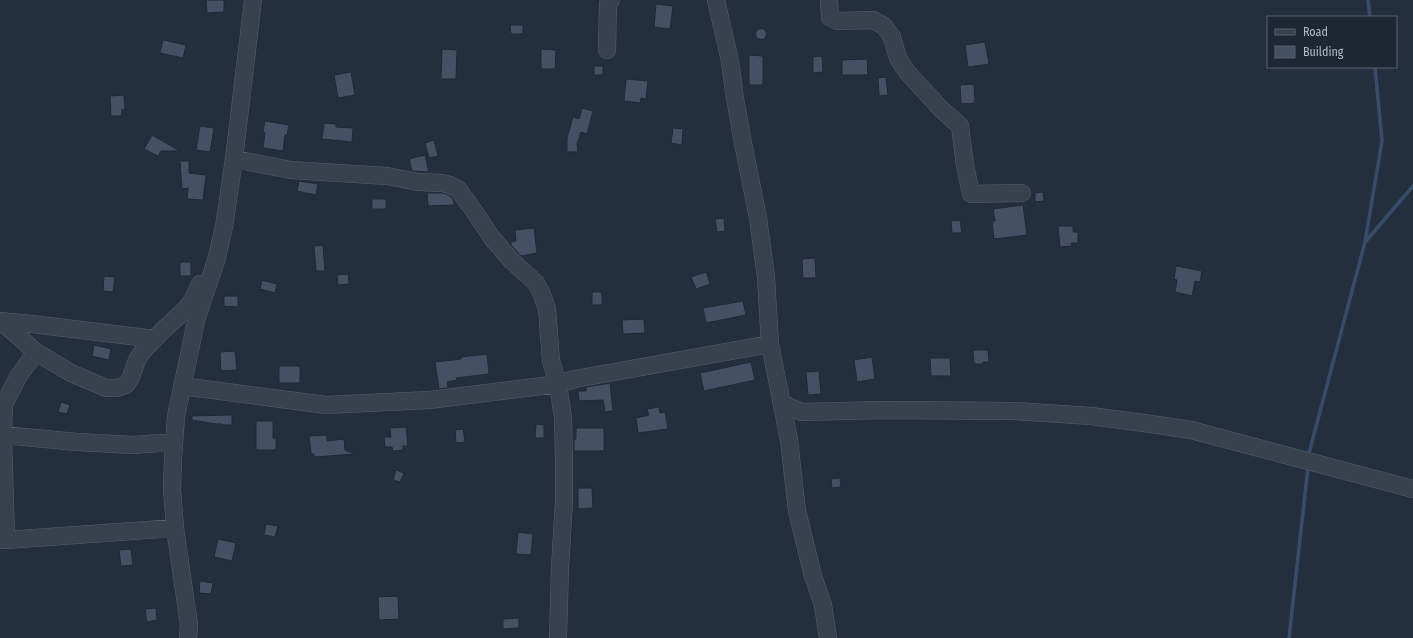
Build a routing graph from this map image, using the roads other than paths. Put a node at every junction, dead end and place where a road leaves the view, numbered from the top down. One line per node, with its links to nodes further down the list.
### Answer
1 (253, 0): 6 (street)
2 (611, 0): 5 (street)
3 (716, 0): 11 (street)
4 (829, 0): 7 (street)
5 (607, 50)
6 (234, 159): 8 (street); 13 (street)
7 (1022, 193)
8 (216, 262): 10 (street); 14 (street)
9 (1, 322): 10 (street); 12 (street)
10 (155, 339): 12 (street)
11 (770, 344): 13 (street); 15 (street)
12 (36, 352): 16 (street)
13 (558, 384): 14 (street); 22 (street)
14 (182, 386): 17 (street)
15 (781, 401): 18 (street); 23 (street)
16 (3, 435): 17 (street); 20 (street)
17 (174, 442): 19 (street)
18 (1413, 489)
19 (175, 528): 20 (street); 21 (street)
20 (3, 540)
21 (188, 638)
22 (558, 638)
23 (828, 638)

